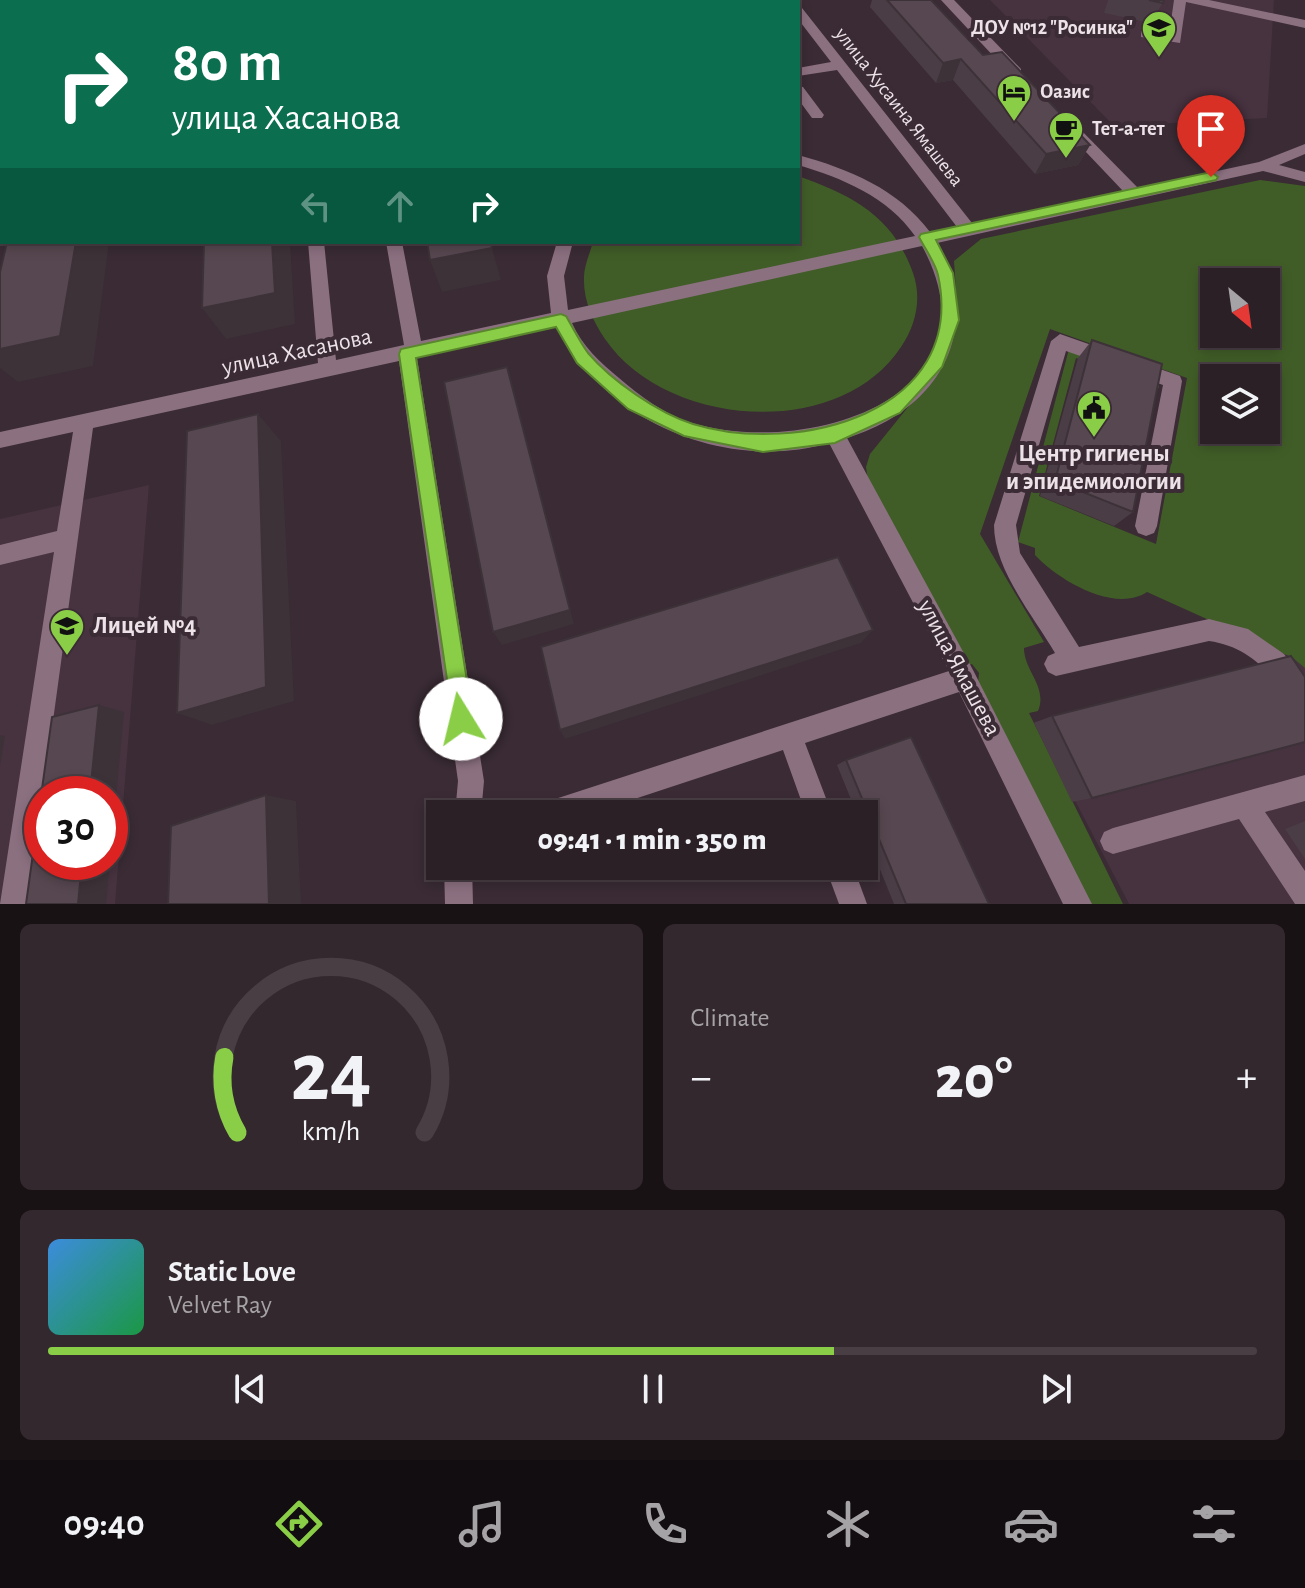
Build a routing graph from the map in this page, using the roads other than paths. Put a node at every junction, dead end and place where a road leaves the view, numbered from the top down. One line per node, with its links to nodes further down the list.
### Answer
1 (947, 0): 9 (street)
2 (1180, 0): 6 (street)
3 (1191, 0): 5 (street)
4 (800, 14): 7 (street, улица Хусаина Ямашева)
5 (1305, 24)
6 (1146, 34)
7 (840, 65): 8 (street); 18 (street, улица Хусаина Ямашева)
8 (800, 72)
9 (1023, 78)
10 (800, 93): 11 (street)
11 (817, 115)
12 (1066, 123): 17 (street)
13 (1305, 149): 15 (street, улица Хасанова)
14 (800, 160): 19 (street)
15 (1263, 166): 16 (street); 17 (street, улица Хасанова)
16 (1305, 177)
17 (1133, 192): 18 (street, улица Хасанова)
18 (967, 228): 19 (street, улица Хасанова)
19 (926, 237): 23 (street, улица Хасанова); 27 (street)
20 (316, 244): 25 (street)
21 (394, 244): 24 (street)
22 (564, 244): 23 (street)
23 (561, 320): 24 (street, улица Хасанова); 27 (street)
24 (410, 353): 25 (street, улица Хасанова); 36 (street)
25 (328, 370): 26 (street, улица Хасанова)
26 (84, 422): 28 (street, улица Хасанова); 30 (street)
27 (835, 435): 32 (street, улица Ямашева)
28 (0, 440)
29 (1146, 526): 33 (street)
30 (67, 539): 31 (street); 44 (street)
31 (0, 555)
32 (965, 678): 34 (street); 47 (street, улица Ямашева)
33 (1305, 699)
34 (790, 735): 37 (street); 38 (street)
35 (1305, 788): 39 (street)
36 (469, 800)
37 (592, 800)
38 (814, 800)
39 (1244, 804): 40 (street); 43 (street)
40 (1113, 841)
41 (458, 880): 45 (street)
42 (844, 880): 46 (street)
43 (1305, 895)
44 (14, 904)
45 (459, 904)
46 (853, 904)
47 (1078, 904)

